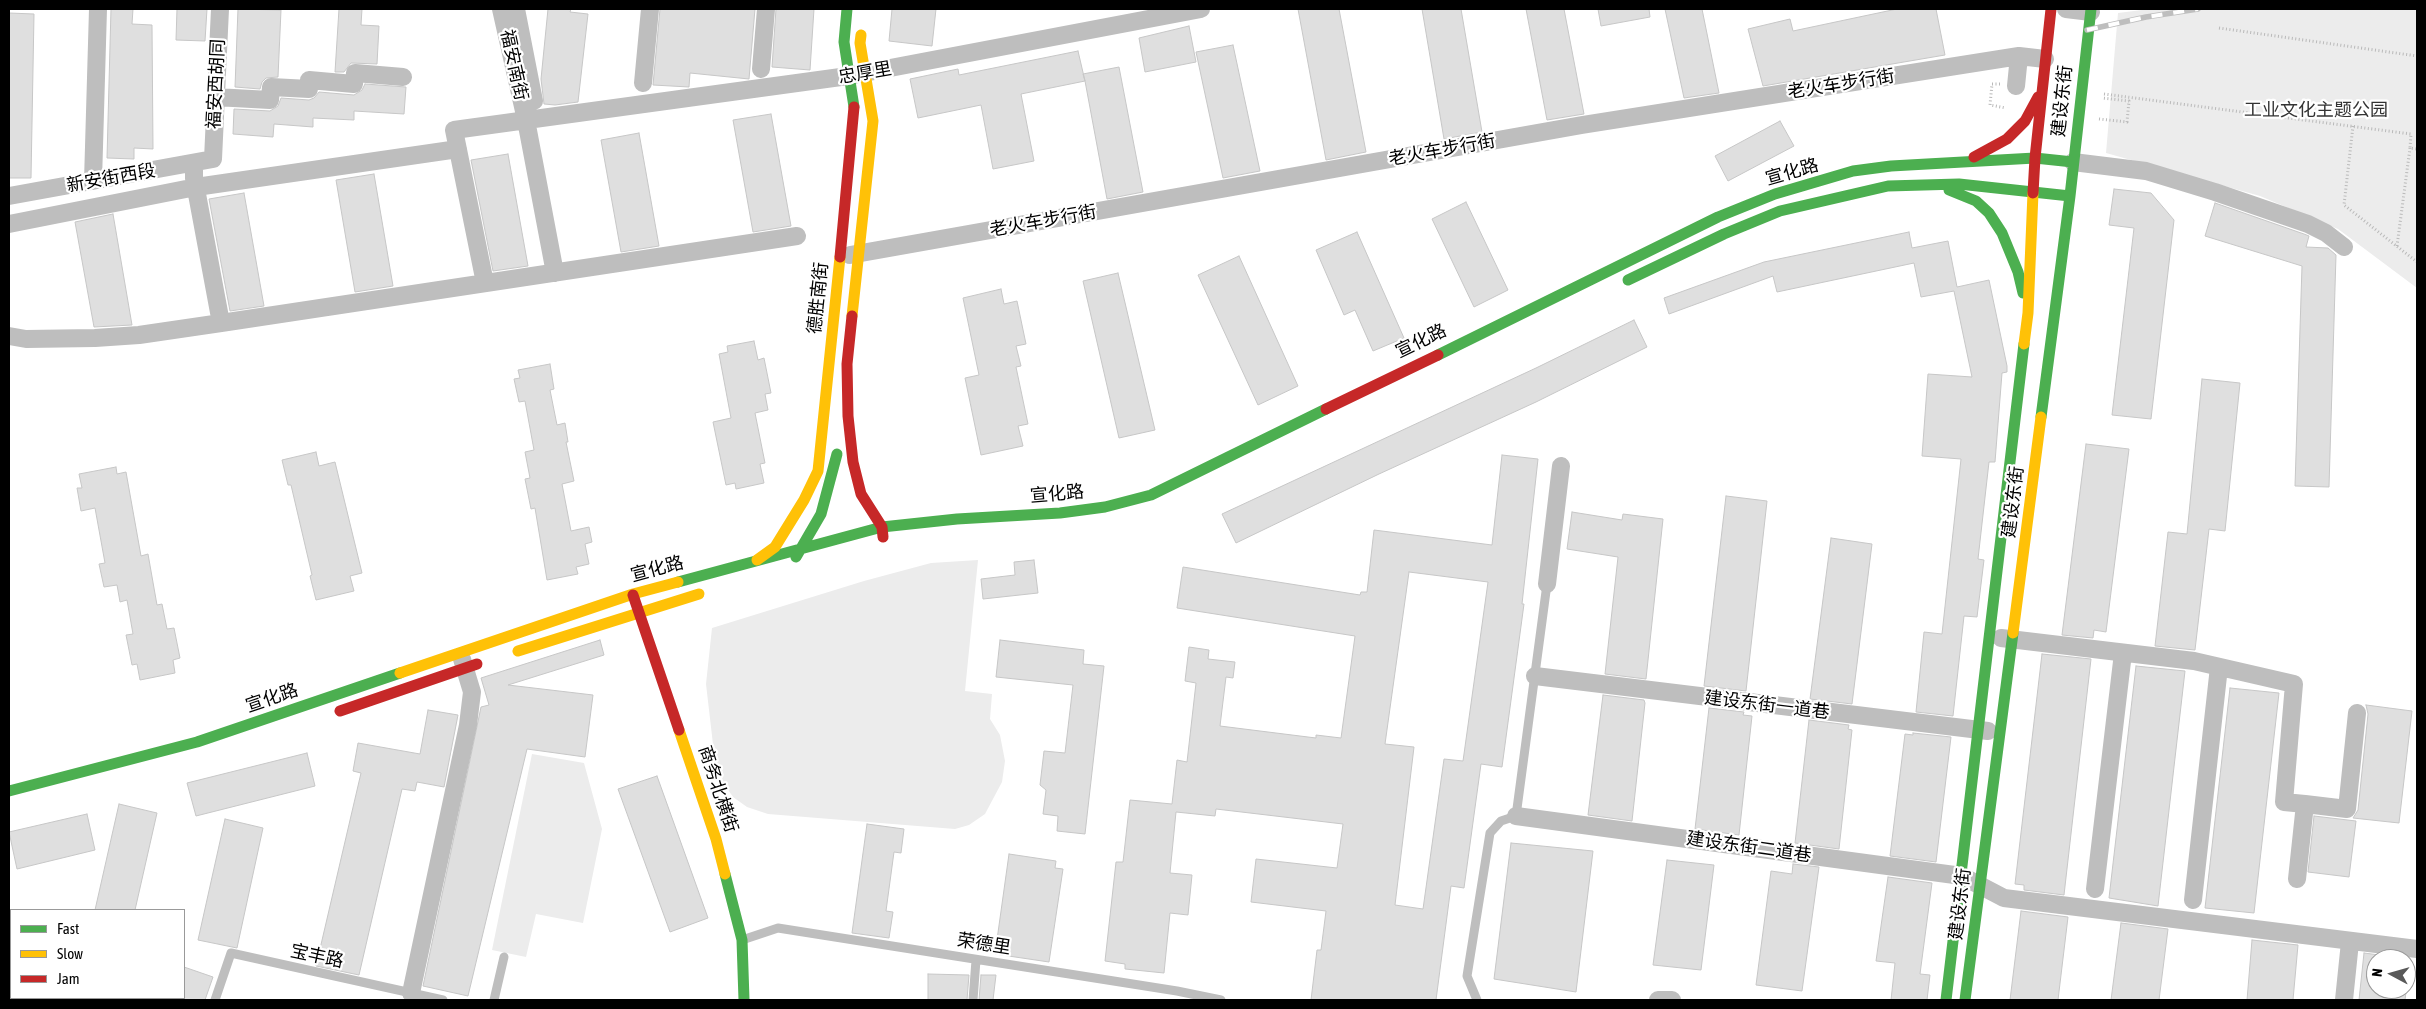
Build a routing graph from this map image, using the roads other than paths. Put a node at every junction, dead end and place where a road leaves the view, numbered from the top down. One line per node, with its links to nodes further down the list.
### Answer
1 (98, 9): 31 (street)
2 (220, 9): 22 (street, 福安西胡同)
3 (502, 9): 24 (street, 福安南街)
4 (516, 9): 23 (street)
5 (650, 9): 19 (street)
6 (766, 9): 15 (street)
7 (847, 9): 18 (main road, 德胜南街)
8 (1201, 9): 16 (street, 忠厚里)
9 (2051, 9): 14 (main road, 建设东街)
10 (2066, 9): 11 (street)
11 (2091, 10): 29 (main road, 建设东街)
12 (862, 26): 16 (main road, 德胜南街)
13 (2019, 56): 14 (street, 老火车步行街); 21 (street); 40 (street, 老火车步行街)
14 (2045, 59): 20 (main road, 建设东街)
15 (760, 70)
16 (866, 73): 18 (street, 忠厚里); 40 (main road, 德胜南街)
17 (403, 76): 22 (street)
18 (848, 76): 24 (street, 忠厚里); 41 (main road, 德胜南街)
19 (642, 84)
20 (2043, 85): 26 (main road, 建设东街); 28 (main road)
21 (2016, 86)
22 (216, 97): 27 (street, 福安西胡同)
23 (534, 101)
24 (526, 120): 25 (street, 忠厚里); 42 (street, 福安南街)
25 (458, 149): 33 (street); 43 (street)
26 (2035, 158): 28 (main road, 宣化路); 29 (main road, 宣化路); 34 (main road, 建设东街)
27 (213, 159): 30 (street, 新安街西段)
28 (1967, 160): 51 (main road, 宣化路)
29 (2073, 162): 36 (main road, 建设东街); 39 (street)
30 (194, 164): 31 (street, 新安街西段); 33 (street)
31 (93, 181): 35 (street, 新安街西段)
32 (1927, 185): 34 (main road, 宣化路); 44 (main road, 宣化路); 45 (main road)
33 (196, 188): 37 (street); 46 (street)
34 (2035, 191): 36 (main road, 宣化路); 45 (main road, 建设东街)
35 (9, 196)
36 (2070, 196): 61 (main road, 建设东街)
37 (9, 224)
38 (798, 236): 42 (street)
39 (2344, 247)
40 (860, 253): 41 (street, 老火车步行街); 48 (main road, 德胜南街)
41 (840, 257): 55 (main road, 德胜南街)
42 (555, 273): 43 (street)
43 (485, 283): 46 (street)
44 (1618, 284)
45 (2028, 313): 60 (main road, 建设东街)
46 (221, 322): 47 (street)
47 (9, 336)
48 (847, 364): 51 (main road, 德胜南街); 53 (main road, 德胜南街)
49 (1561, 466): 56 (street)
50 (974, 530): 51 (main road, 宣化路)
51 (883, 532): 52 (main road, 宣化路); 53 (main road, 宣化路)
52 (848, 548)
53 (802, 550): 54 (main road, 德胜南街); 55 (main road, 宣化路)
54 (804, 562)
55 (746, 564): 58 (main road, 宣化路)
56 (1547, 584): 67 (lane)
57 (706, 591): 59 (main road, 宣化路)
58 (633, 594): 59 (main road, 商务北横街); 65 (main road, 宣化路)
59 (640, 611): 62 (main road, 宣化路); 80 (main road, 商务北横街)
60 (1991, 637): 61 (street); 70 (main road, 建设东街)
61 (2012, 640): 63 (street); 71 (main road, 建设东街)
62 (511, 653)
63 (2123, 653): 66 (street); 78 (street)
64 (492, 659): 65 (main road, 宣化路)
65 (462, 660): 69 (main road, 宣化路); 72 (main road, 宣化路); 85 (street)
66 (2219, 667): 73 (street); 79 (street)
67 (1534, 676): 70 (street, 建设东街一道巷); 74 (lane)
68 (2357, 713): 73 (street)
69 (328, 715)
70 (1980, 730): 71 (street, 建设东街一道巷); 75 (main road, 建设东街)
71 (2000, 733): 77 (main road, 建设东街)
72 (9, 791)
73 (2305, 804): 76 (street)
74 (1516, 816): 75 (street, 建设东街二道巷); 92 (lane)
75 (1962, 876): 77 (street, 建设东街二道巷); 95 (main road, 建设东街)
76 (2297, 879)
77 (1980, 886): 81 (street, 建设东街二道巷); 96 (main road, 建设东街)
78 (2095, 889)
79 (2193, 900)
80 (742, 940): 84 (lane, 荣德里); 89 (main road, 商务北横街)
81 (2350, 942): 82 (street, 建设东街二道巷); 97 (street)
82 (2417, 949)
83 (504, 957): 88 (lane)
84 (976, 960): 90 (lane); 91 (lane, 荣德里)
85 (411, 993): 86 (lane, 宝丰路); 87 (lane, 宝丰路)
86 (215, 1000)
87 (443, 1000)
88 (494, 1000)
89 (744, 1000)
90 (973, 1000)
91 (1222, 1000)
92 (1477, 1000)
93 (1658, 1000): 94 (street)
94 (1672, 1000)
95 (1946, 1000)
96 (1965, 1000)
97 (2344, 1000)

